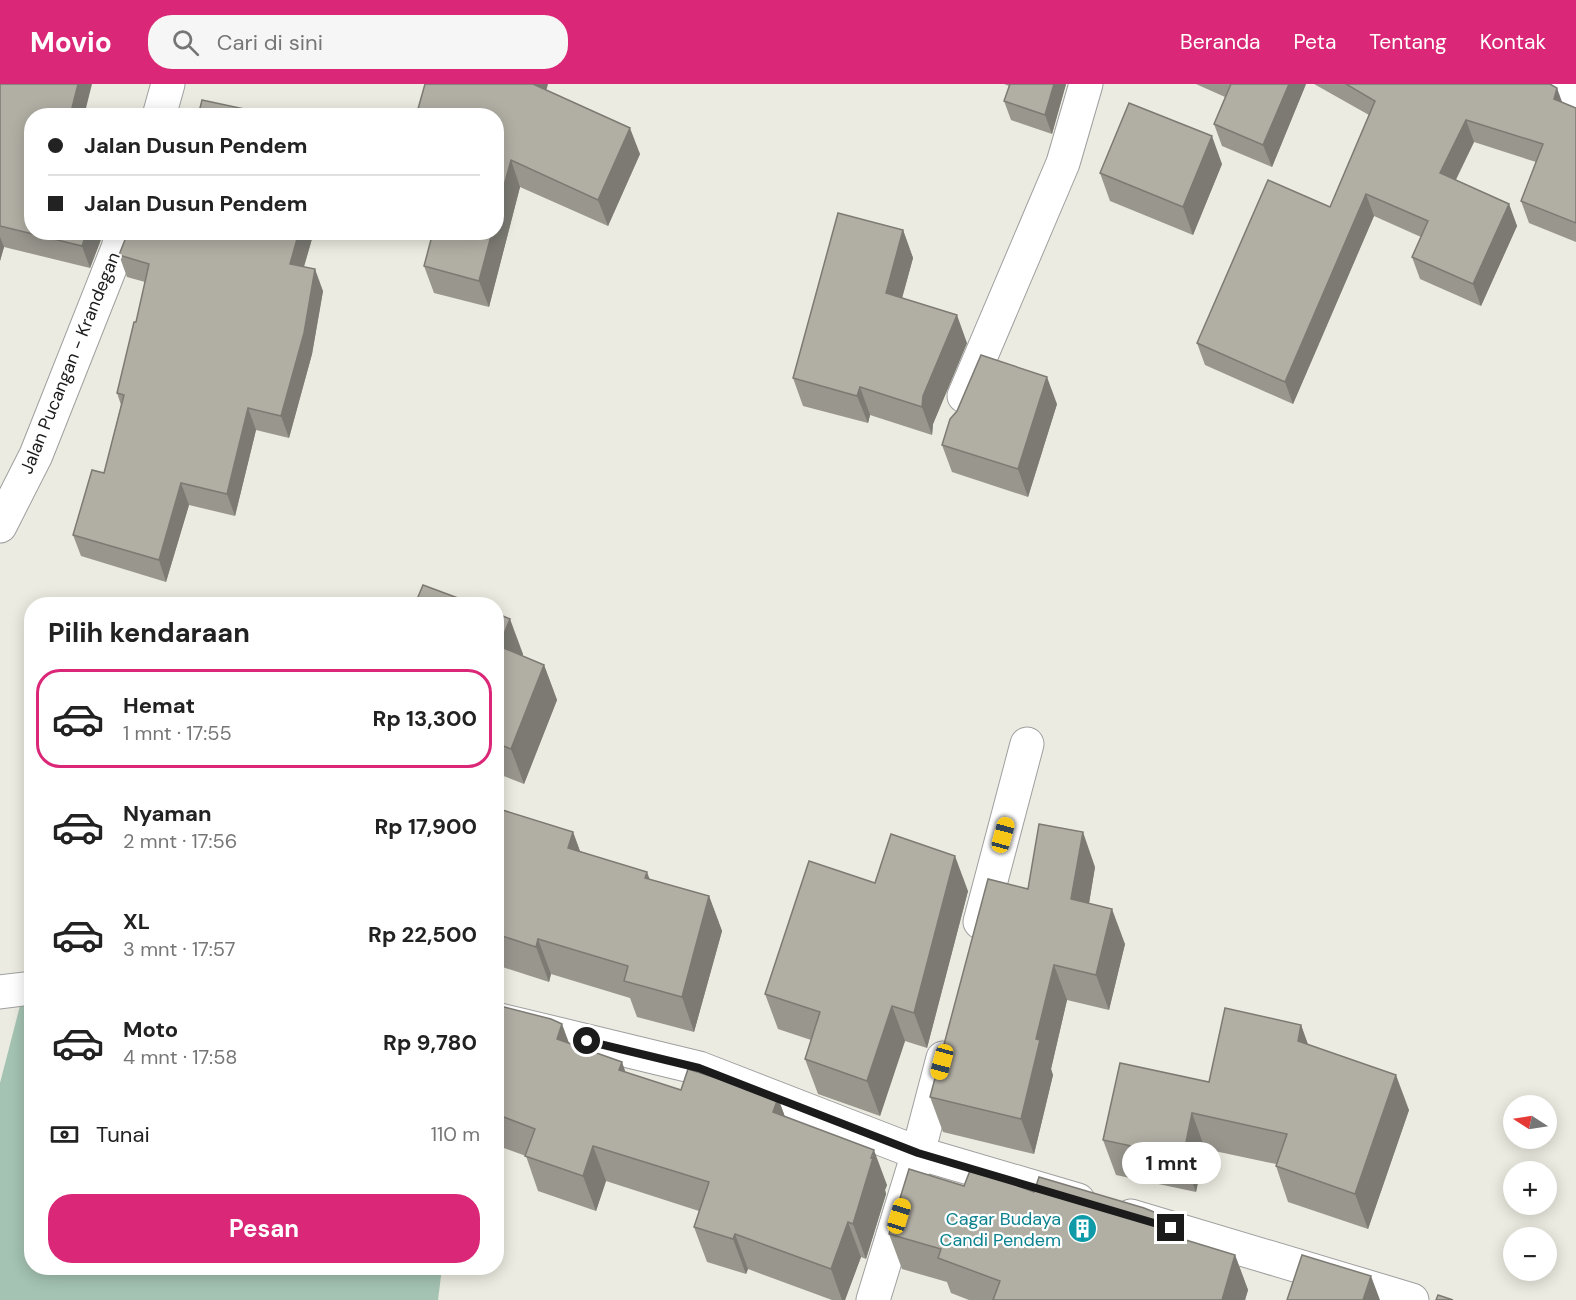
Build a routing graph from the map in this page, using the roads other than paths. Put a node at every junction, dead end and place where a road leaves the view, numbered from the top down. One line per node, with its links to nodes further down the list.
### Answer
1 (168, 84): 5 (street)
2 (1086, 84): 7 (street)
3 (1558, 84): 4 (street)
4 (1576, 95)
5 (161, 108)
6 (120, 240): 8 (street, Jalan Pucangan - Krandegan)
7 (954, 420)
8 (0, 526)
9 (1028, 744): 10 (street)
10 (973, 948)
11 (504, 1021): 13 (street)
12 (952, 1028): 13 (street)
13 (918, 1153): 14 (street); 15 (street)
14 (873, 1300)
15 (1412, 1300)

